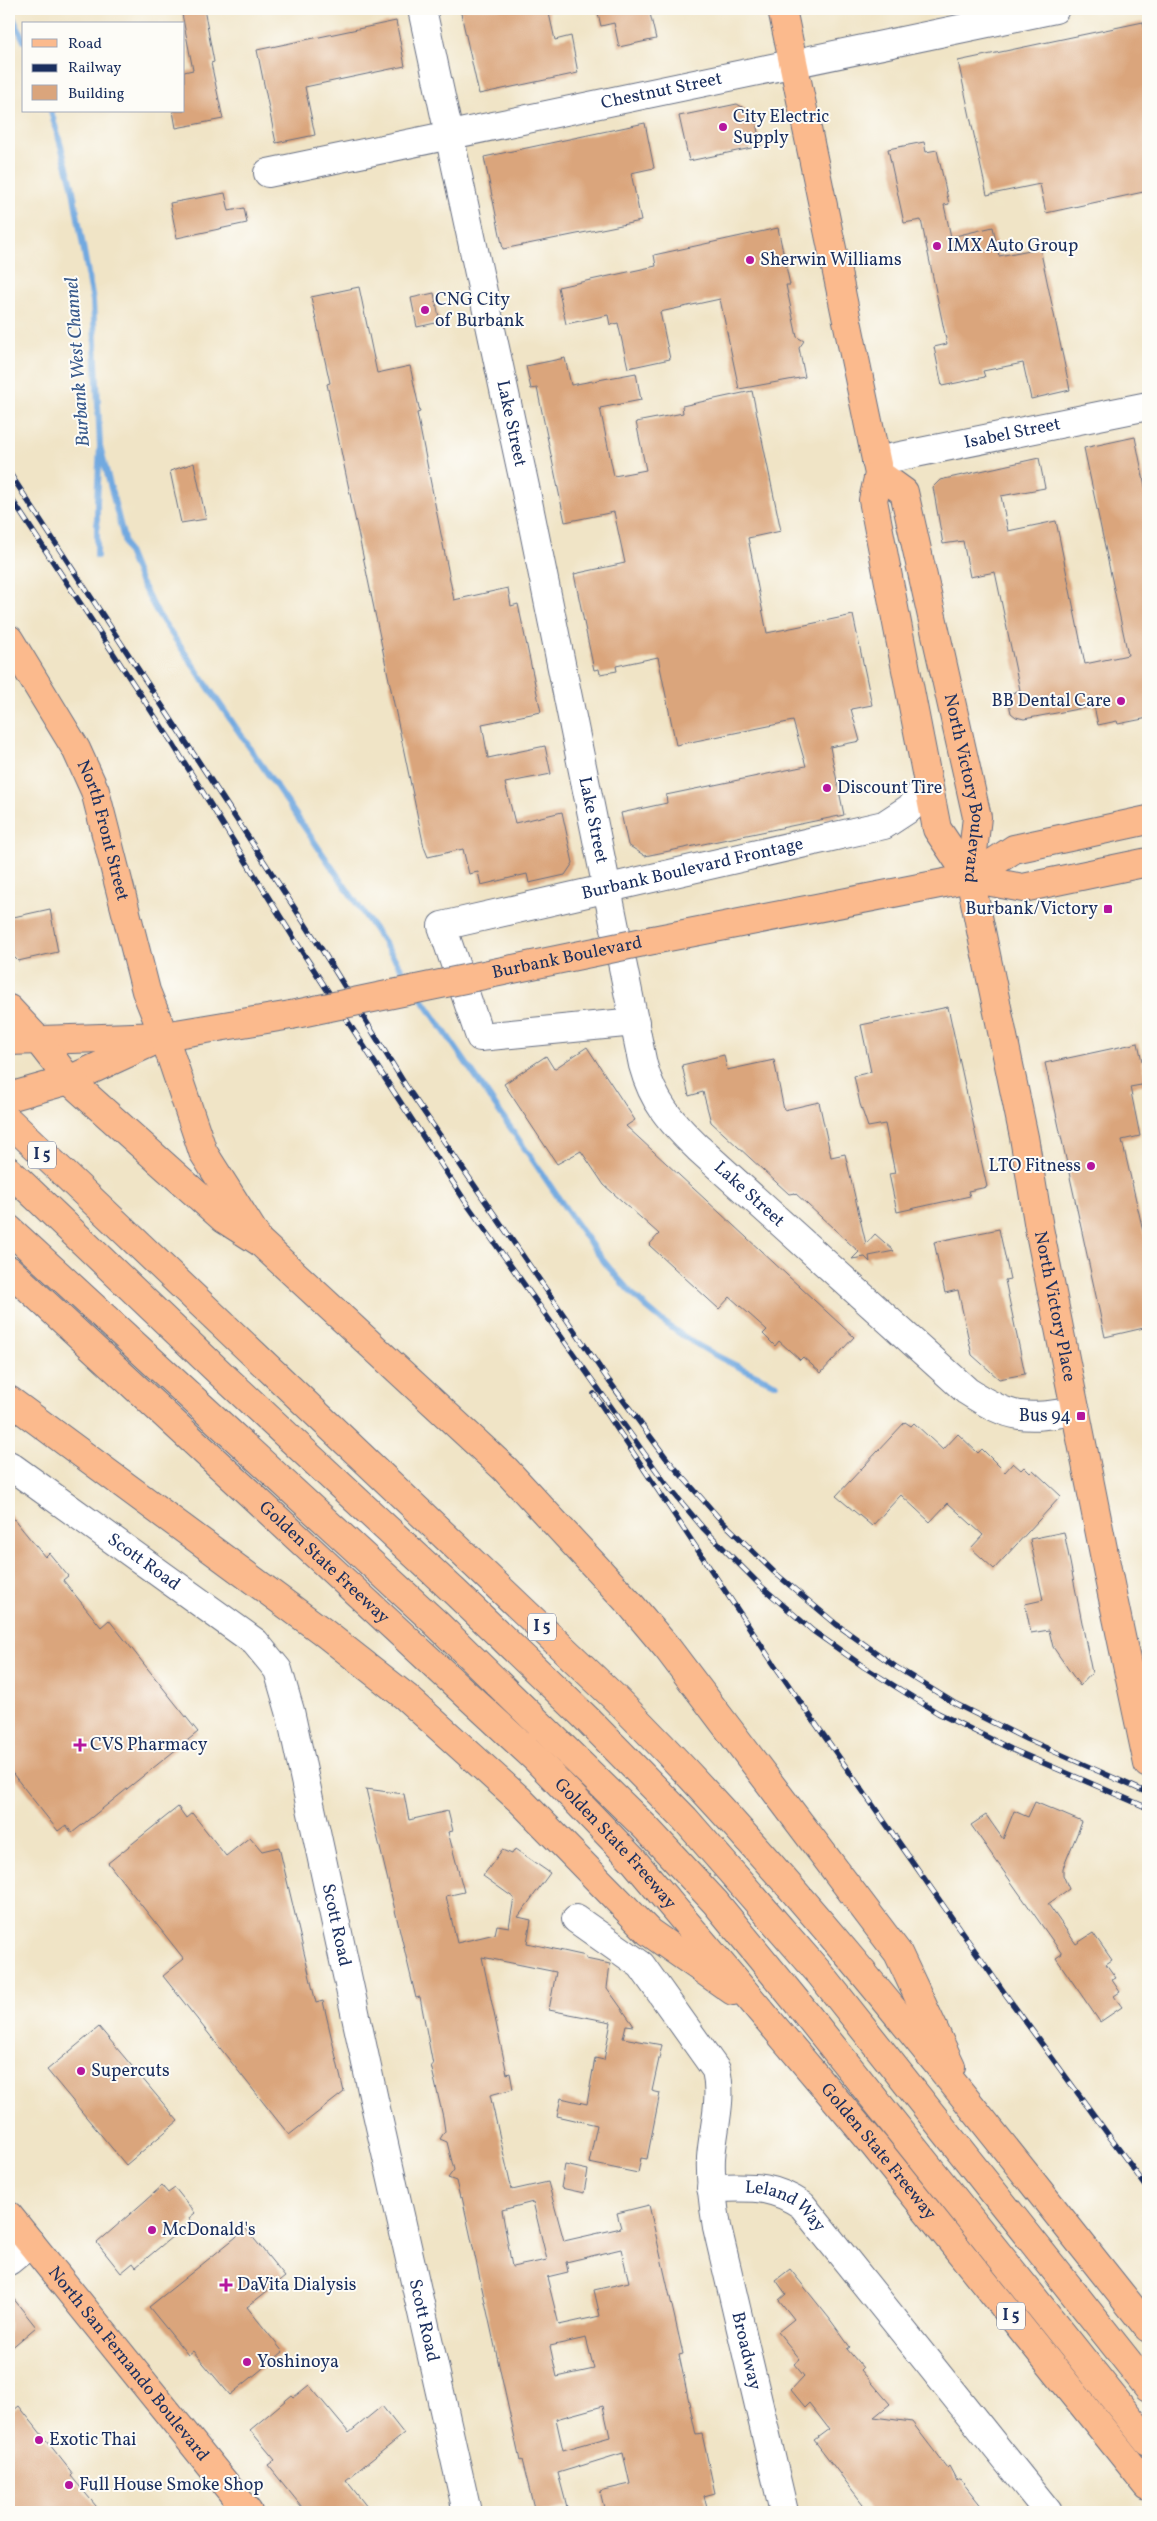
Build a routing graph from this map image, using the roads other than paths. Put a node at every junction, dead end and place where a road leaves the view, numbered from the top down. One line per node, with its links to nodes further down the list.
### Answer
1 (422, 9): 5 (street, Lake Street)
2 (782, 9): 4 (main road, North Victory Boulevard)
3 (1055, 9): 4 (street, Chestnut Street)
4 (794, 64): 5 (street, Chestnut Street); 8 (main road, North Victory Boulevard)
5 (449, 137): 6 (street, Chestnut Street); 16 (street, Lake Street)
6 (268, 173)
7 (1148, 406): 8 (street, Isabel Street)
8 (878, 468): 10 (main road, North Victory Boulevard); 14 (main road, North Victory Boulevard)
9 (9, 639): 19 (main road, North Front Street)
10 (928, 784): 14 (main road, North Victory Boulevard); 16 (street, Burbank Boulevard Frontage)
11 (1148, 820): 14 (main road, Burbank Boulevard)
12 (1148, 862): 13 (main road, Burbank Boulevard)
13 (1104, 871): 14 (main road, Burbank Boulevard); 15 (main road)
14 (970, 878): 19 (main road, Burbank Boulevard, bridge); 30 (main road, North Victory Place)
15 (1148, 878)
16 (608, 887): 18 (street, Lake Street); 18 (street, Burbank Boulevard Frontage)
17 (9, 1009): 20 (main road)
18 (635, 1022): 30 (street, Lake Street)
19 (164, 1036): 20 (main road, Burbank Boulevard); 22 (main road, Burbank Boulevard); 27 (main road, North Front Street)
20 (38, 1040): 21 (main road, Burbank Boulevard); 22 (main road)
21 (9, 1041)
22 (69, 1080): 23 (main road, Burbank Boulevard); 27 (main road)
23 (9, 1097)
24 (9, 1121): 35 (main road, I 5)
25 (9, 1171): 41 (main road)
26 (9, 1229): 42 (main road)
27 (260, 1242): 35 (main road)
28 (9, 1270): 34 (main road, Golden State Freeway / I 5)
29 (9, 1400): 34 (main road)
30 (1076, 1411): 32 (main road, North Victory Place)
31 (9, 1465): 45 (street, Scott Road)
32 (1148, 1764)
33 (576, 1919): 36 (street)
34 (767, 2015): 43 (main road, Golden State Freeway / I 5)
35 (968, 2103): 40 (main road, I 5)
36 (711, 2188): 46 (street, Broadway); 47 (street, Leland Way)
37 (9, 2216): 38 (main road, North San Fernando Boulevard)
38 (31, 2243): 39 (street); 44 (main road, North San Fernando Boulevard)
39 (9, 2261)
40 (1148, 2328)
41 (1148, 2387)
42 (1148, 2441)
43 (1148, 2486)
44 (242, 2510)
45 (468, 2512)
46 (784, 2512)
47 (1048, 2512)

